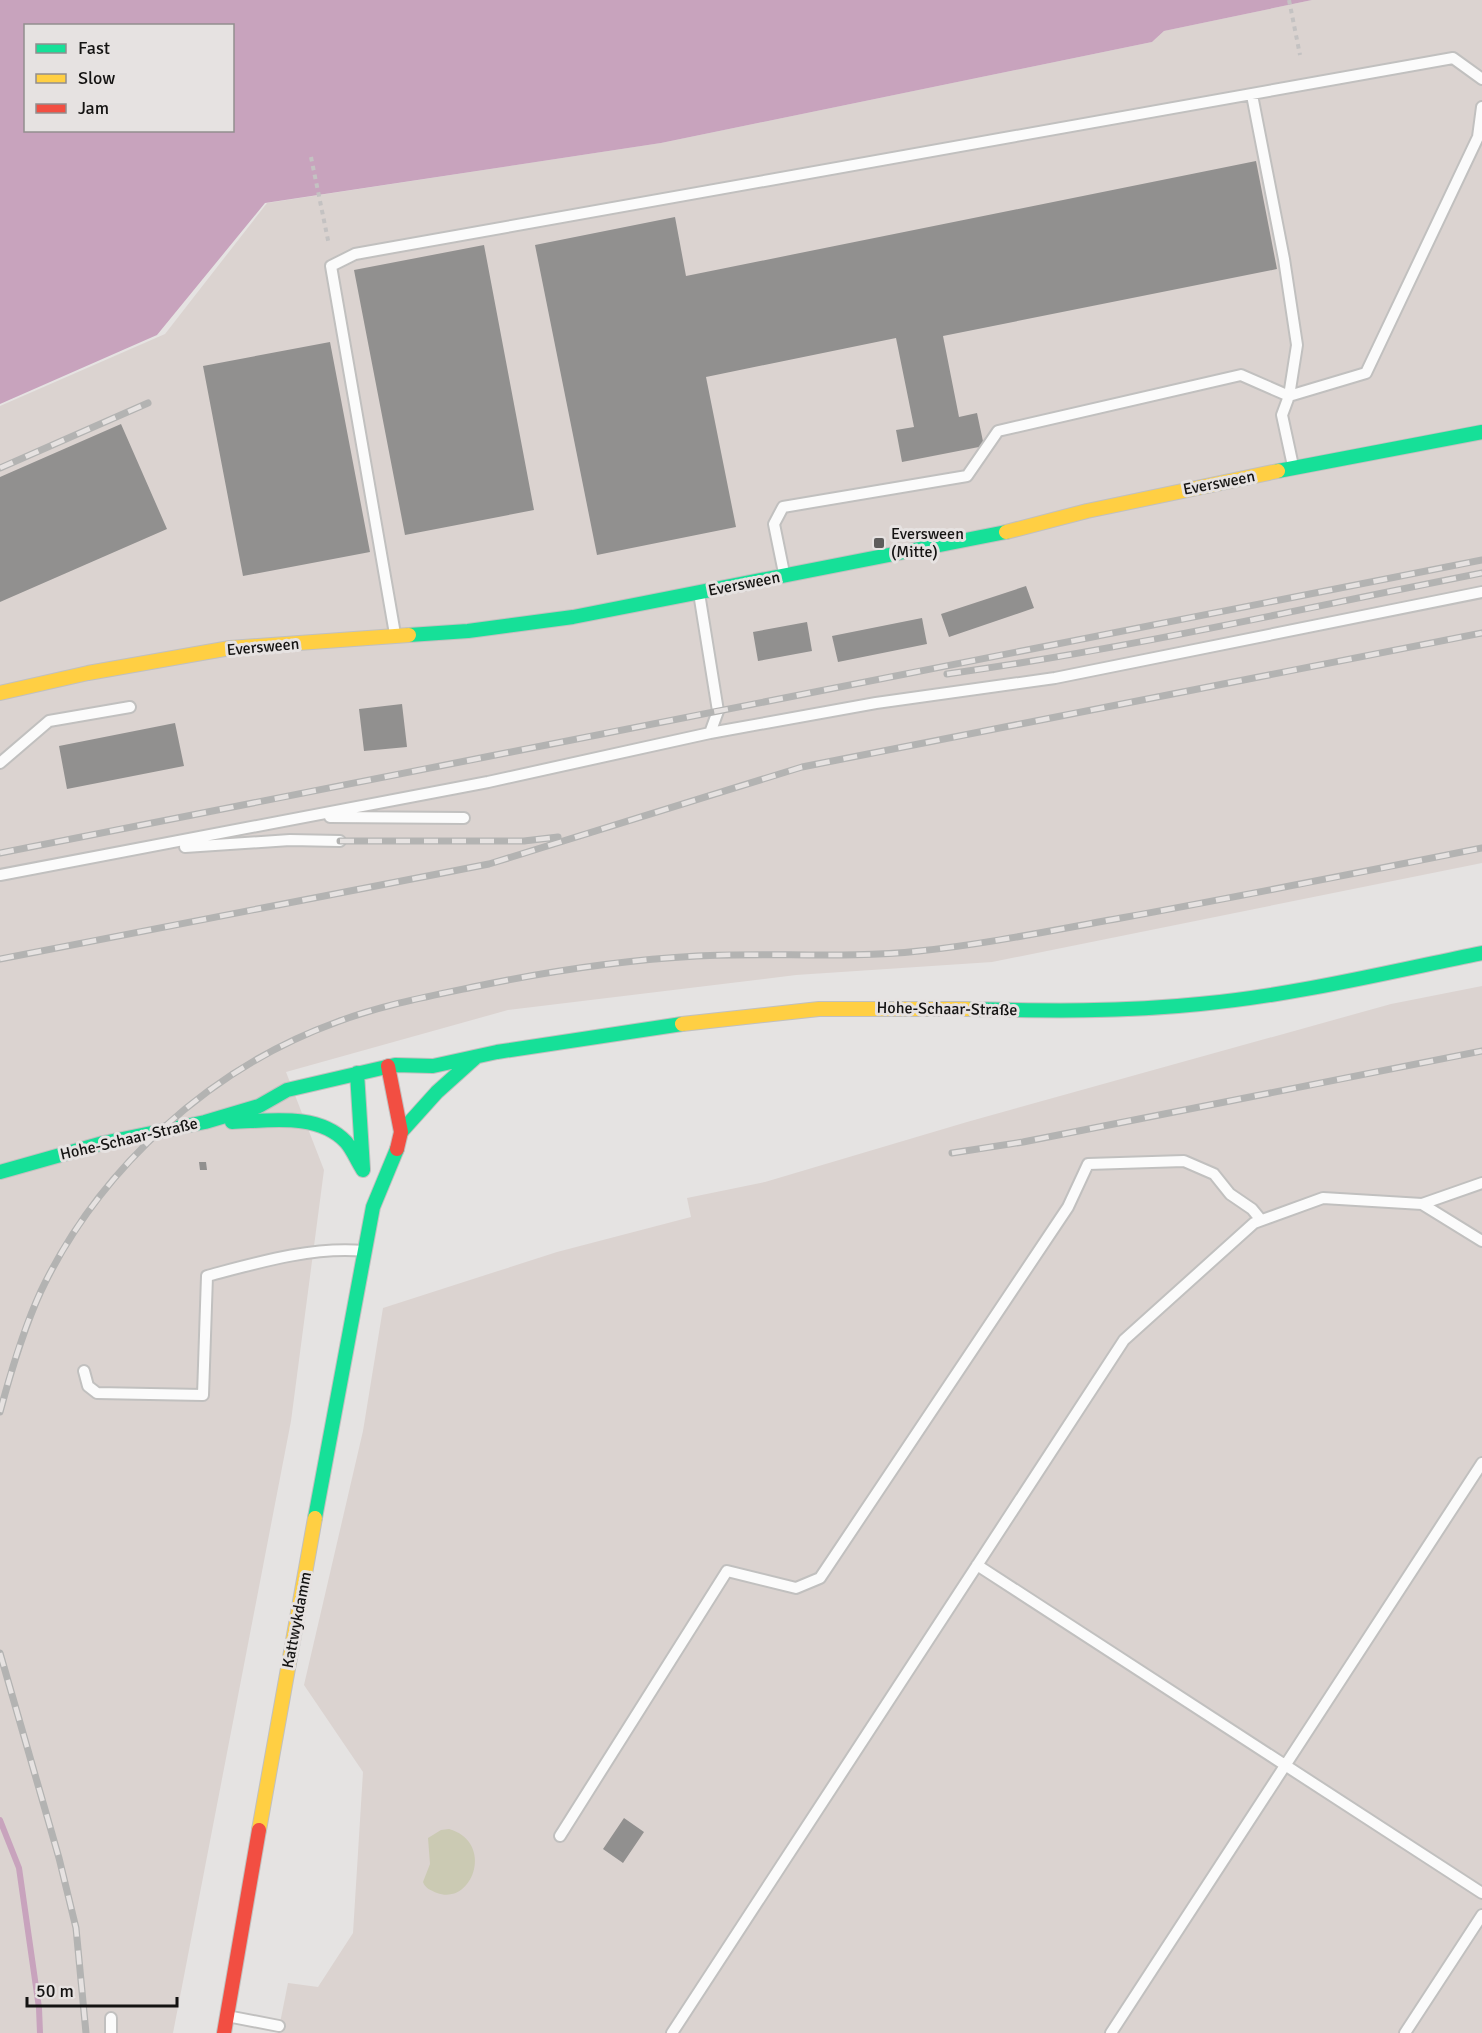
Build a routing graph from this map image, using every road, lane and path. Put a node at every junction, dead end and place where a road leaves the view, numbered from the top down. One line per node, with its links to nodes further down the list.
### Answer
1 (1289, 0): 2 (path)
2 (1300, 55)
3 (1482, 79): 4 (lane)
4 (1252, 95): 8 (lane); 14 (lane)
5 (1482, 107): 8 (lane)
6 (311, 157): 7 (path)
7 (329, 245)
8 (1289, 396): 10 (lane); 11 (lane)
9 (1482, 432): 10 (main road, Eversween)
10 (1294, 469): 11 (main road, Eversween)
11 (785, 576): 13 (main road, Eversween)
12 (1482, 592): 17 (lane)
13 (699, 593): 14 (main road, Eversween); 17 (lane)
14 (396, 637): 15 (main road, Eversween)
15 (0, 693)
16 (130, 707): 18 (lane)
17 (710, 733): 19 (lane)
18 (0, 763)
19 (305, 816): 20 (lane); 22 (lane)
20 (464, 818)
21 (340, 841): 22 (lane)
22 (152, 848): 23 (lane)
23 (0, 875)
24 (1482, 953): 25 (main road, Hohe-Schaar-Straße)
25 (479, 1055): 27 (main road, Hohe-Schaar-Straße); 34 (main road)
26 (388, 1066): 27 (main road, Hohe-Schaar-Straße); 28 (main road, Hohe-Schaar-Straße); 29 (main road, Kattwykdamm)
27 (413, 1070): 29 (main road, Hohe-Schaar-Straße)
28 (357, 1073): 29 (main road, Kattwykdamm); 31 (main road, Hohe-Schaar-Straße)
29 (376, 1087): 30 (main road, Hohe-Schaar-Straße); 34 (main road, Kattwykdamm); 36 (main road, Kattwykdamm)
30 (342, 1096)
31 (259, 1106): 32 (main road, Hohe-Schaar-Straße); 33 (main road, Hohe-Schaar-Straße)
32 (303, 1106)
33 (205, 1122): 35 (main road, Hohe-Schaar-Straße); 36 (main road)
34 (401, 1132): 39 (main road, Kattwykdamm)
35 (0, 1172)
36 (365, 1180): 39 (main road, Kattwykdamm)
37 (1482, 1183): 38 (lane)
38 (1422, 1204): 40 (lane); 41 (lane)
39 (373, 1207): 42 (main road, Kattwykdamm)
40 (1261, 1220): 45 (lane); 47 (lane)
41 (1482, 1241)
42 (364, 1251): 43 (lane); 50 (main road, Kattwykdamm)
43 (84, 1371)
44 (1482, 1463): 46 (lane)
45 (977, 1565): 46 (lane); 53 (lane)
46 (1285, 1765): 48 (lane); 56 (lane)
47 (560, 1836)
48 (1482, 1893)
49 (1482, 1915): 57 (lane)
50 (227, 2016): 52 (lane); 55 (main road, Kattwykdamm)
51 (111, 2018): 54 (lane)
52 (279, 2026)
53 (673, 2032)
54 (111, 2033)
55 (224, 2033)
56 (1110, 2033)
57 (1405, 2033)

